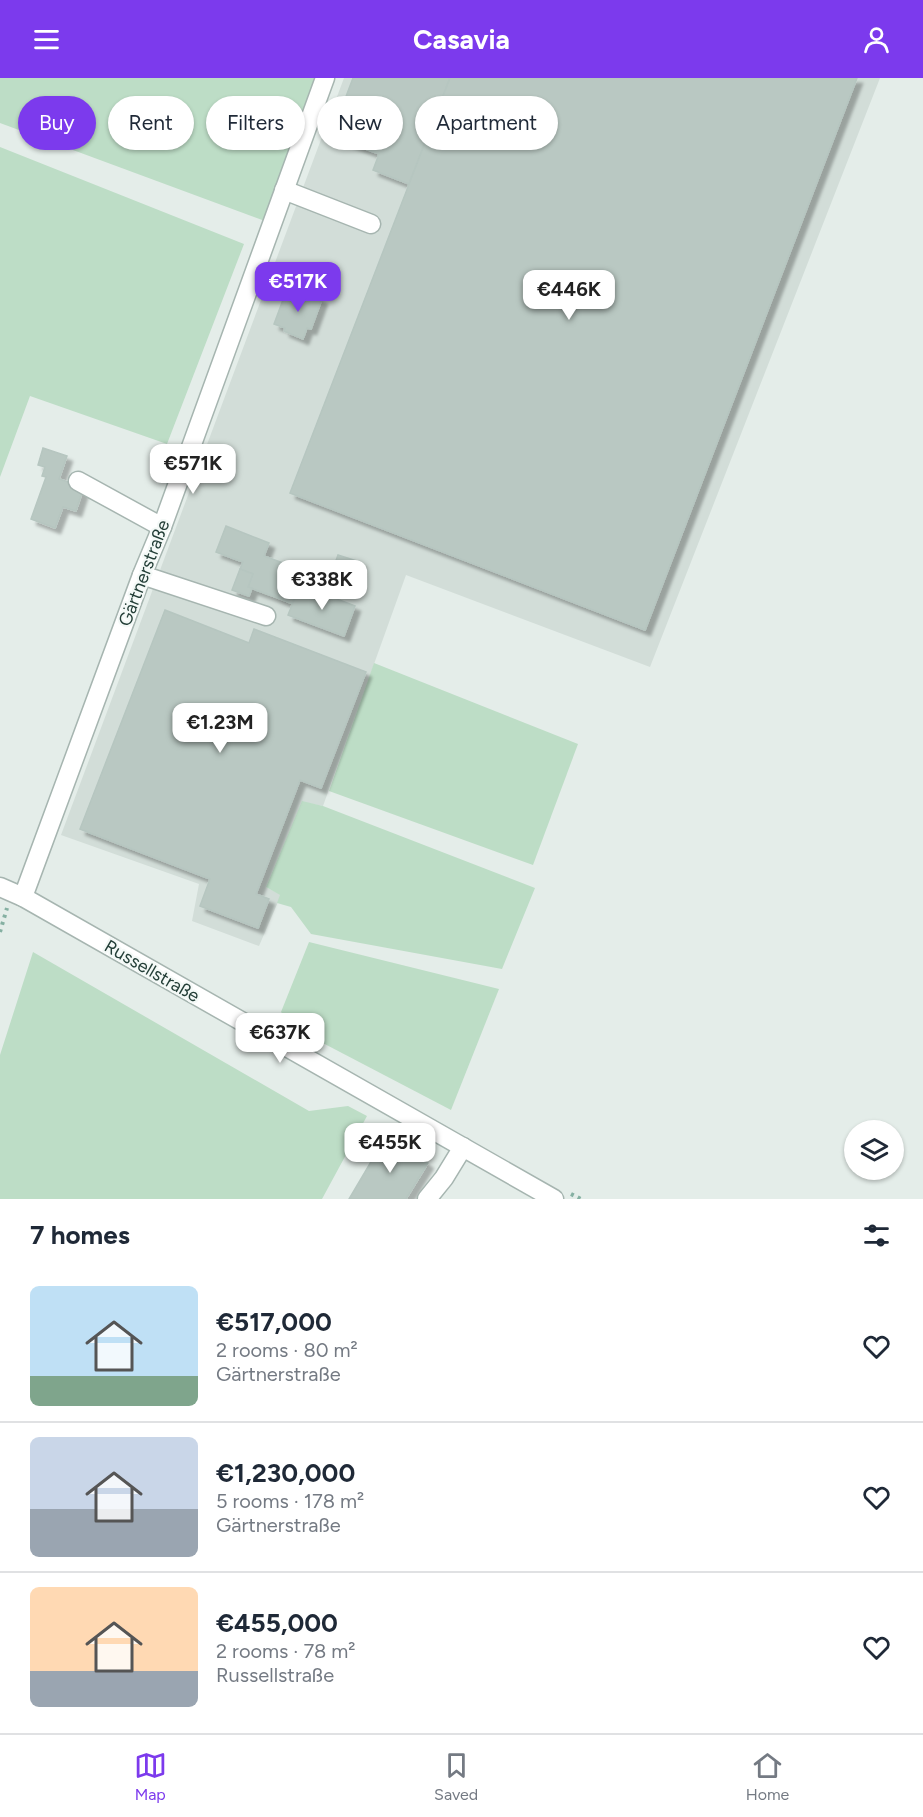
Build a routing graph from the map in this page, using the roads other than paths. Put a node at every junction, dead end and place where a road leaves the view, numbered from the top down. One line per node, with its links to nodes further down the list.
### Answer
1 (326, 78): 2 (street, Gärtnerstraße)
2 (284, 190): 3 (street); 5 (street, Gärtnerstraße)
3 (371, 224)
4 (78, 481): 5 (street)
5 (162, 528): 6 (street, Gärtnerstraße)
6 (142, 575): 7 (street); 9 (street, Gärtnerstraße)
7 (266, 616)
8 (0, 887): 9 (street, Russellstraße)
9 (24, 897): 10 (street, Russellstraße)
10 (463, 1147): 11 (street, Russellstraße); 12 (street)
11 (541, 1196)
12 (427, 1199)

